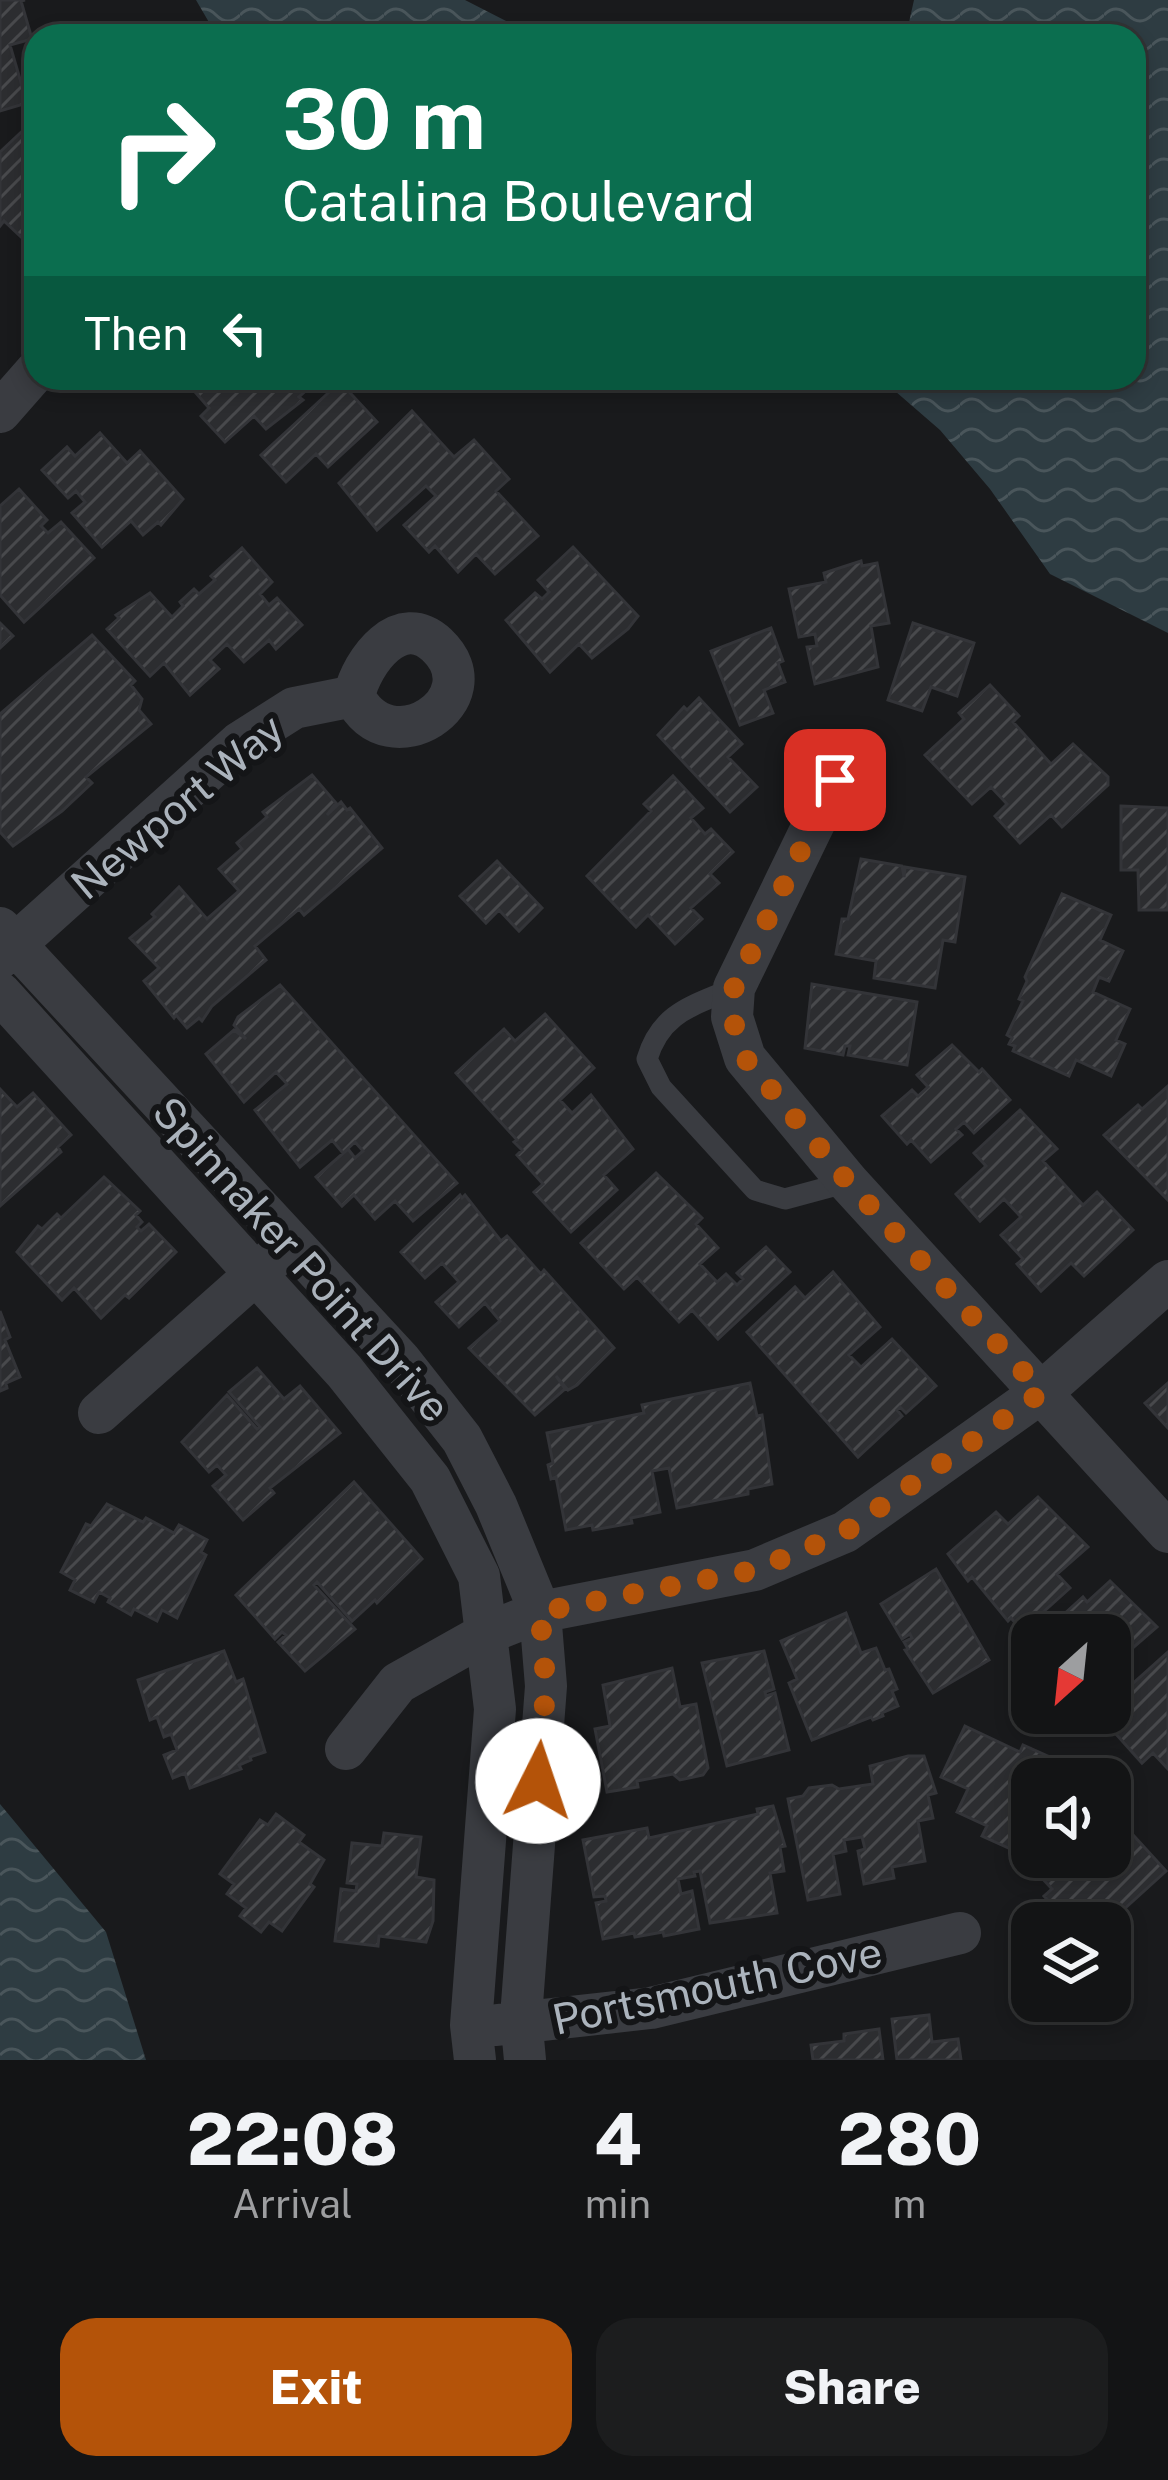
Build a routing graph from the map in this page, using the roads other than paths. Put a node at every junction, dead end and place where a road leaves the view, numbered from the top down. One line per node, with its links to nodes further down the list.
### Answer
1 (24, 385): 2 (street)
2 (0, 412)
3 (353, 697): 5 (street, Newport Way)
4 (835, 780): 6 (street)
5 (5, 944): 9 (street, Spinnaker Point Drive)
6 (734, 988): 8 (street); 8 (lane)
7 (0, 993): 10 (street, Spinnaker Point Drive)
8 (848, 1182): 12 (street)
9 (291, 1243): 10 (street); 15 (street, Spinnaker Point Drive)
10 (255, 1274): 13 (street); 16 (street, Spinnaker Point Drive)
11 (1168, 1281): 12 (street)
12 (1042, 1392): 14 (street); 15 (street)
13 (99, 1413)
14 (1168, 1532)
15 (540, 1612): 16 (street); 20 (street, Spinnaker Point Drive)
16 (487, 1633): 17 (street); 19 (street, Spinnaker Point Drive)
17 (346, 1749)
18 (960, 1933): 20 (street, Portsmouth Cove)
19 (473, 2042): 20 (street, Portsmouth Cove)
20 (523, 2042)

